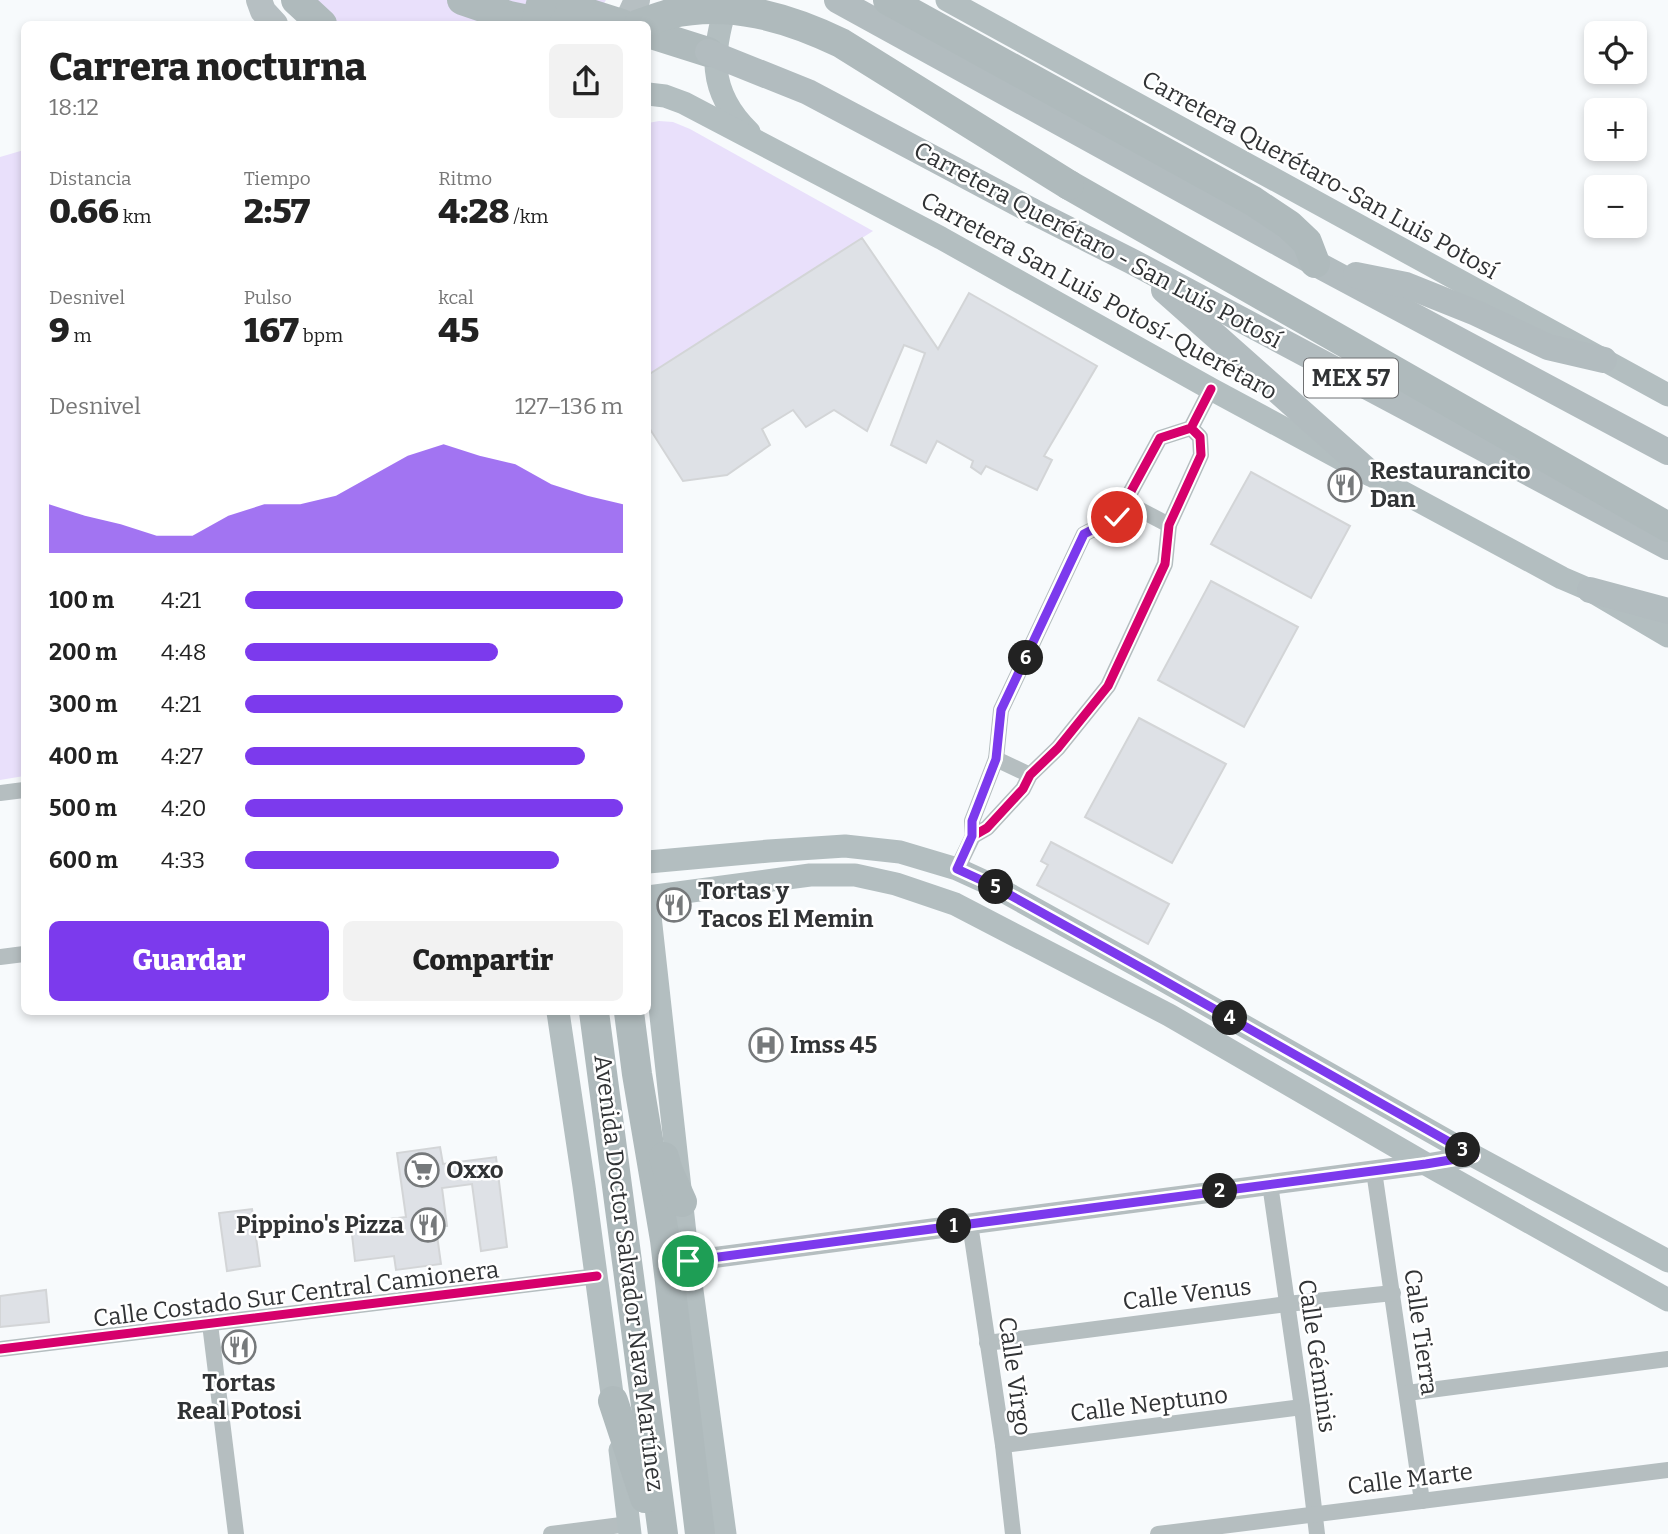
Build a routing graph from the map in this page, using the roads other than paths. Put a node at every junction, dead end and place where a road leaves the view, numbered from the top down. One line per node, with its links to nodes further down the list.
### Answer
1 (296, 0): 10 (highway)
2 (462, 0): 11 (highway)
3 (544, 0): 12 (highway, bridge); 14 (highway)
4 (580, 0): 13 (highway, bridge)
5 (637, 0): 15 (main road)
6 (728, 0): 21 (main road)
7 (888, 0): 23 (highway)
8 (947, 0): 24 (main road, Carretera Querétaro-San Luis Potosí)
9 (844, 4): 23 (highway)
10 (316, 15)
11 (533, 21)
12 (537, 21)
13 (566, 21)
14 (614, 21)
15 (626, 21)
16 (648, 21): 32 (highway, bridge)
17 (651, 34): 19 (highway)
18 (651, 44): 19 (highway)
19 (708, 52): 22 (highway, Carretera Querétaro - San Luis Potosí / MEX 57, bridge)
20 (651, 94): 21 (main road, Carretera San Luis Potosí-Querétaro)
21 (759, 143): 25 (main road, Carretera San Luis Potosí-Querétaro)
22 (1131, 261): 29 (highway); 33 (highway, Carretera Querétaro - San Luis Potosí / MEX 57)
23 (1319, 265): 24 (highway); 28 (highway)
24 (1604, 360): 26 (main road, Carretera Querétaro-San Luis Potosí)
25 (1211, 389): 27 (street); 29 (main road, Carretera San Luis Potosí-Querétaro)
26 (1668, 395)
27 (1191, 428): 30 (street); 31 (street)
28 (1668, 452)
29 (1370, 473): 34 (main road, Carretera San Luis Potosí-Querétaro)
30 (1125, 502): 31 (street); 37 (street)
31 (1169, 524): 38 (street)
32 (1668, 527)
33 (1668, 547)
34 (1590, 590): 35 (highway); 36 (main road, Carretera San Luis Potosí-Querétaro)
35 (1668, 611)
36 (1668, 636)
37 (996, 759): 38 (street); 41 (street)
38 (1030, 775): 41 (street)
39 (21, 790): 40 (street)
40 (0, 793)
41 (972, 836): 43 (street)
42 (651, 862): 43 (main road)
43 (957, 869): 49 (main road)
44 (651, 898): 48 (main road)
45 (651, 925): 59 (main road)
46 (21, 954): 47 (street)
47 (0, 957)
48 (1091, 973): 49 (main road); 55 (main road)
49 (1169, 983): 54 (main road)
50 (558, 1015): 64 (main road, Avenida Doctor Salvador Nava Martínez)
51 (594, 1015): 82 (highway, Avenida Doctor Salvador Nava Martínez)
52 (629, 1015): 53 (highway, Avenida Doctor Salvador Nava Martínez)
53 (636, 1074): 59 (highway); 83 (highway, Avenida Doctor Salvador Nava Martínez)
54 (1474, 1156): 55 (street); 57 (main road)
55 (1426, 1164): 56 (street); 60 (main road)
56 (1374, 1171): 58 (street); 65 (street, Calle Tierra)
57 (1514, 1178): 60 (main road); 63 (main road)
58 (1270, 1184): 61 (street); 67 (street, Calle Géminis)
59 (682, 1202): 62 (main road)
60 (1498, 1204): 66 (main road)
61 (970, 1224): 62 (street); 69 (street, Calle Virgo)
62 (688, 1261): 84 (main road)
63 (1668, 1261)
64 (597, 1276): 68 (street, Calle Costado Sur Central Camionera); 73 (main road, Avenida Doctor Salvador Nava Martínez)
65 (1392, 1293): 67 (street, Calle Venus); 72 (street, Calle Tierra)
66 (1668, 1300)
67 (1287, 1304): 69 (street, Calle Venus); 74 (street, Calle Géminis)
68 (210, 1324): 70 (street, Calle Costado Sur Central Camionera); 80 (street)
69 (987, 1343): 75 (street, Calle Virgo)
70 (0, 1349)
71 (1668, 1359): 72 (street)
72 (1407, 1392): 77 (street, Calle Tierra)
73 (613, 1401): 79 (highway)
74 (1302, 1407): 75 (street, Calle Neptuno); 78 (street, Calle Géminis)
75 (1003, 1445): 85 (street, Calle Virgo)
76 (1668, 1470): 77 (street, Calle Marte)
77 (1422, 1500): 78 (street, Calle Marte)
78 (1314, 1514): 86 (street, Calle Marte); 87 (street, Calle Géminis)
79 (638, 1531): 81 (street)
80 (236, 1534)
81 (551, 1534)
82 (663, 1534)
83 (700, 1534)
84 (725, 1534)
85 (1013, 1534)
86 (1158, 1534)
87 (1317, 1534)

